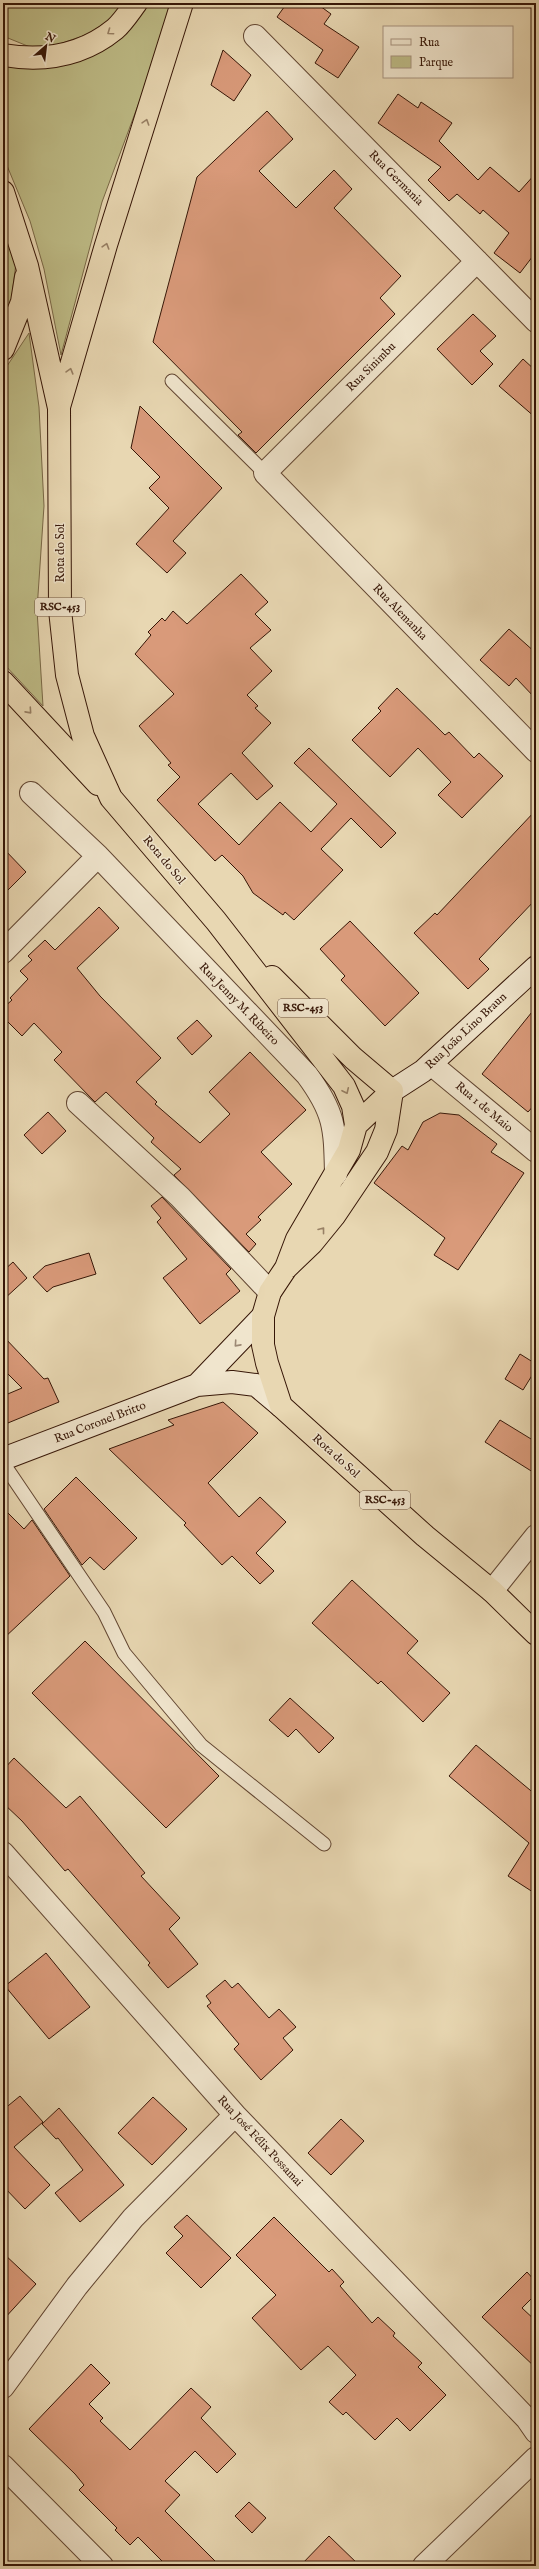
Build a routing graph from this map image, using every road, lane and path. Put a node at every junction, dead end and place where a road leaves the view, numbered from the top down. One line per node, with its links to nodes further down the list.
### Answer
1 (136, 3): 4 (highway, one-way to 4)
2 (182, 3): 11 (highway, one-way to 2)
3 (255, 36): 6 (street, Rua Germania)
4 (3, 55)
5 (3, 192): 7 (highway, Rota do Sol / RSC-453)
6 (477, 261): 8 (street, Rua Germania); 12 (street, Rua Sinimbu)
7 (27, 266): 9 (highway); 11 (highway, Rota do Sol / RSC-453)
8 (536, 321)
9 (3, 349)
10 (172, 381): 12 (lane)
11 (59, 408): 16 (highway, Rota do Sol / RSC-453)
12 (265, 473): 14 (street, Rua Alemanha)
13 (3, 682): 16 (highway, one-way to 16)
14 (536, 751)
15 (31, 793): 17 (street, Rua Jenny M. Ribeiro)
16 (111, 798): 18 (highway, Rota do Sol / RSC-453)
17 (98, 856): 19 (street); 27 (street, Rua Jenny M. Ribeiro)
18 (216, 921): 21 (highway, Rota do Sol / RSC-453); 23 (highway, Rota do Sol / RSC-453)
19 (3, 952)
20 (536, 967): 22 (street, Rua João Lino Braun)
21 (279, 1005): 23 (highway); 25 (highway, Rota do Sol / RSC-453, one-way to 25)
22 (431, 1064): 23 (street, Rua João Lino Braun); 26 (street, Rua 1 de Maio)
23 (392, 1091): 25 (highway); 28 (highway, Rota do Sol / RSC-453, one-way to 23)
24 (78, 1103): 29 (street)
25 (356, 1126): 27 (highway, Rota do Sol / RSC-453)
26 (536, 1151)
27 (336, 1174): 28 (highway, Rota do Sol / RSC-453)
28 (286, 1268): 29 (highway, Rota do Sol / RSC-453)
29 (270, 1292): 30 (highway, Rota do Sol / RSC-453)
30 (263, 1316): 31 (street, one-way to 31); 32 (highway, Rota do Sol / RSC-453)
31 (197, 1385): 32 (street); 33 (street, Rua Coronel Britto)
32 (281, 1406): 36 (highway, Rota do Sol / RSC-453)
33 (3, 1458)
34 (3, 1463): 38 (lane)
35 (536, 1536): 36 (street)
36 (492, 1591): 37 (highway, Rota do Sol / RSC-453)
37 (536, 1634)
38 (324, 1844)
39 (3, 1853): 40 (street, Rua José Félix Possamai)
40 (235, 2115): 41 (street); 42 (street, Rua José Félix Possamai)
41 (3, 2387)
42 (532, 2426)
43 (536, 2458): 46 (street)
44 (3, 2466): 45 (street)
45 (102, 2566)
46 (424, 2566)

